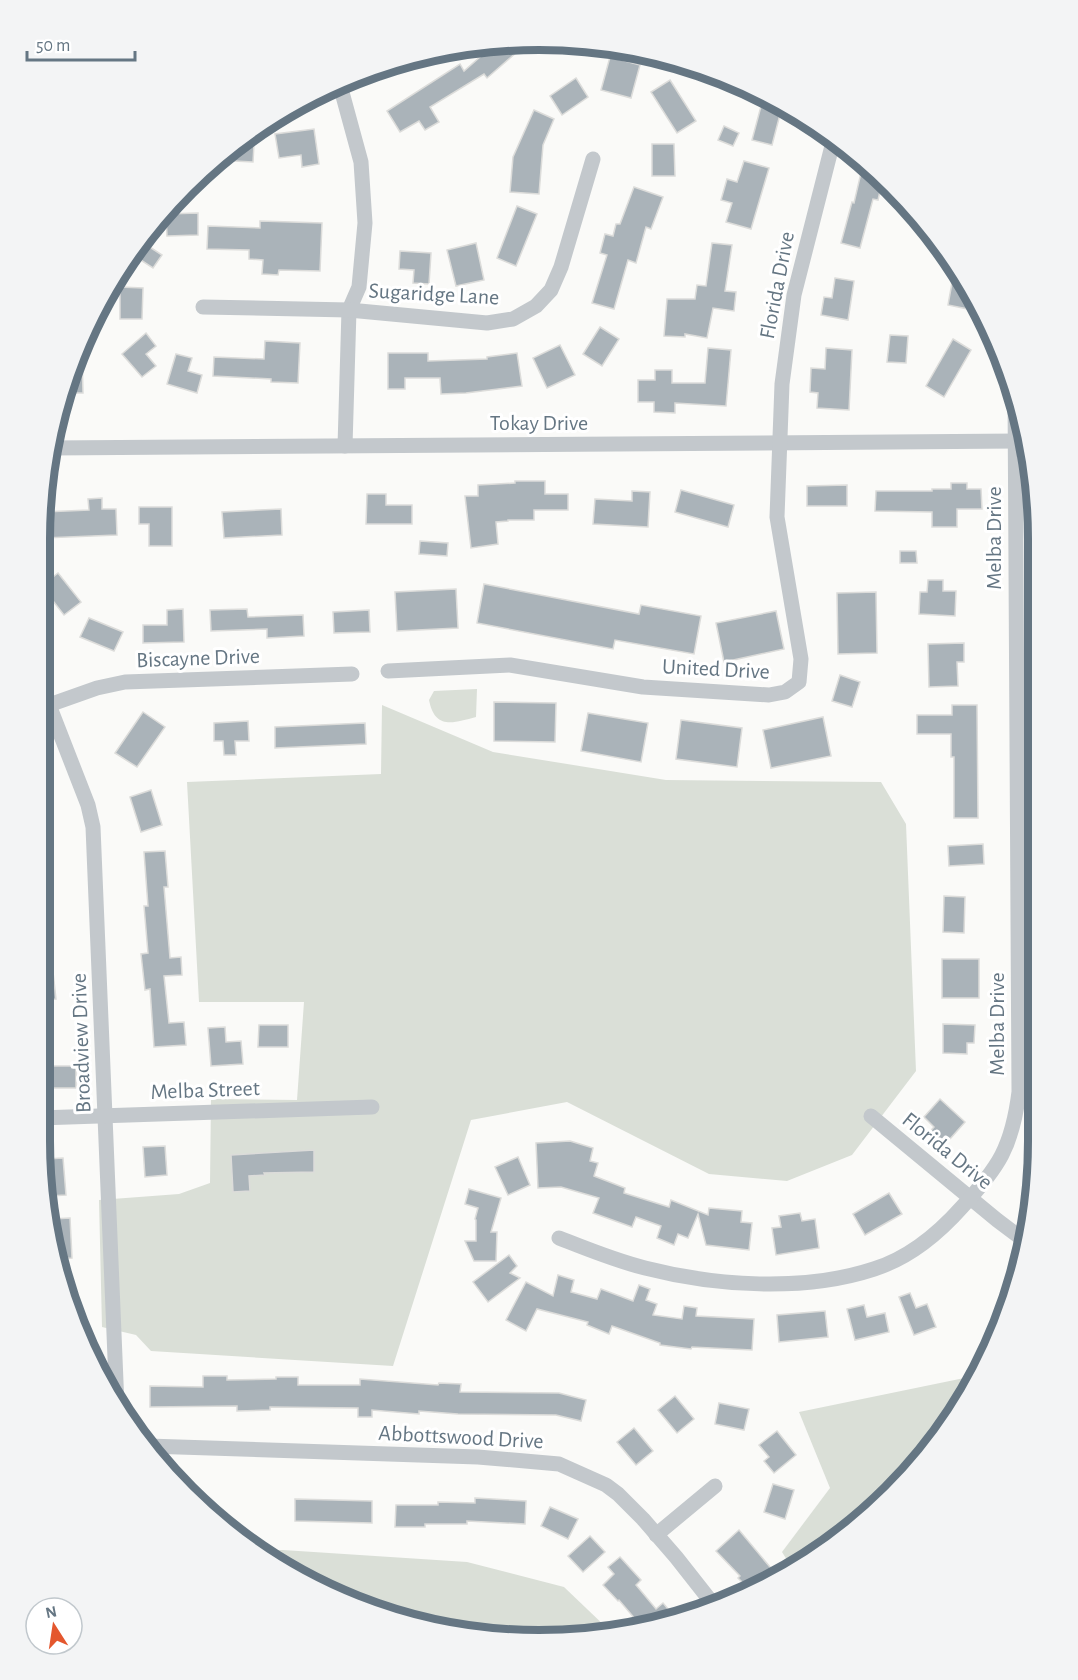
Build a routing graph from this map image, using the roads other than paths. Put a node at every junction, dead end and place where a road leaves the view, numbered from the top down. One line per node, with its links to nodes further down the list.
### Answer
1 (336, 94): 5 (street)
2 (832, 147): 7 (street, Florida Drive)
3 (593, 159): 5 (street, Sugaridge Lane)
4 (203, 307): 5 (street, Sugaridge Lane)
5 (349, 310): 8 (street)
6 (1018, 441): 7 (street, Tokay Drive)
7 (780, 443): 8 (street, Tokay Drive); 11 (street, United Drive)
8 (345, 446): 9 (street, Tokay Drive)
9 (58, 448)
10 (1021, 456): 19 (street, Melba Drive)
11 (388, 671)
12 (352, 674): 13 (street, Biscayne Drive)
13 (50, 705)
14 (50, 708): 16 (street, Broadview Drive)
15 (372, 1107): 16 (street, Melba Street)
16 (105, 1115): 18 (street, Melba Street); 22 (street, Broadview Drive)
17 (871, 1116): 19 (street, Florida Drive)
18 (50, 1118)
19 (971, 1198): 20 (street, Florida Drive); 21 (street, Melba Drive)
20 (1019, 1236)
21 (559, 1238)
22 (116, 1388)
23 (157, 1446): 25 (street, Abbottswood Drive)
24 (715, 1486): 25 (street)
25 (656, 1535): 26 (street, Abbottswood Drive)
26 (709, 1600)

